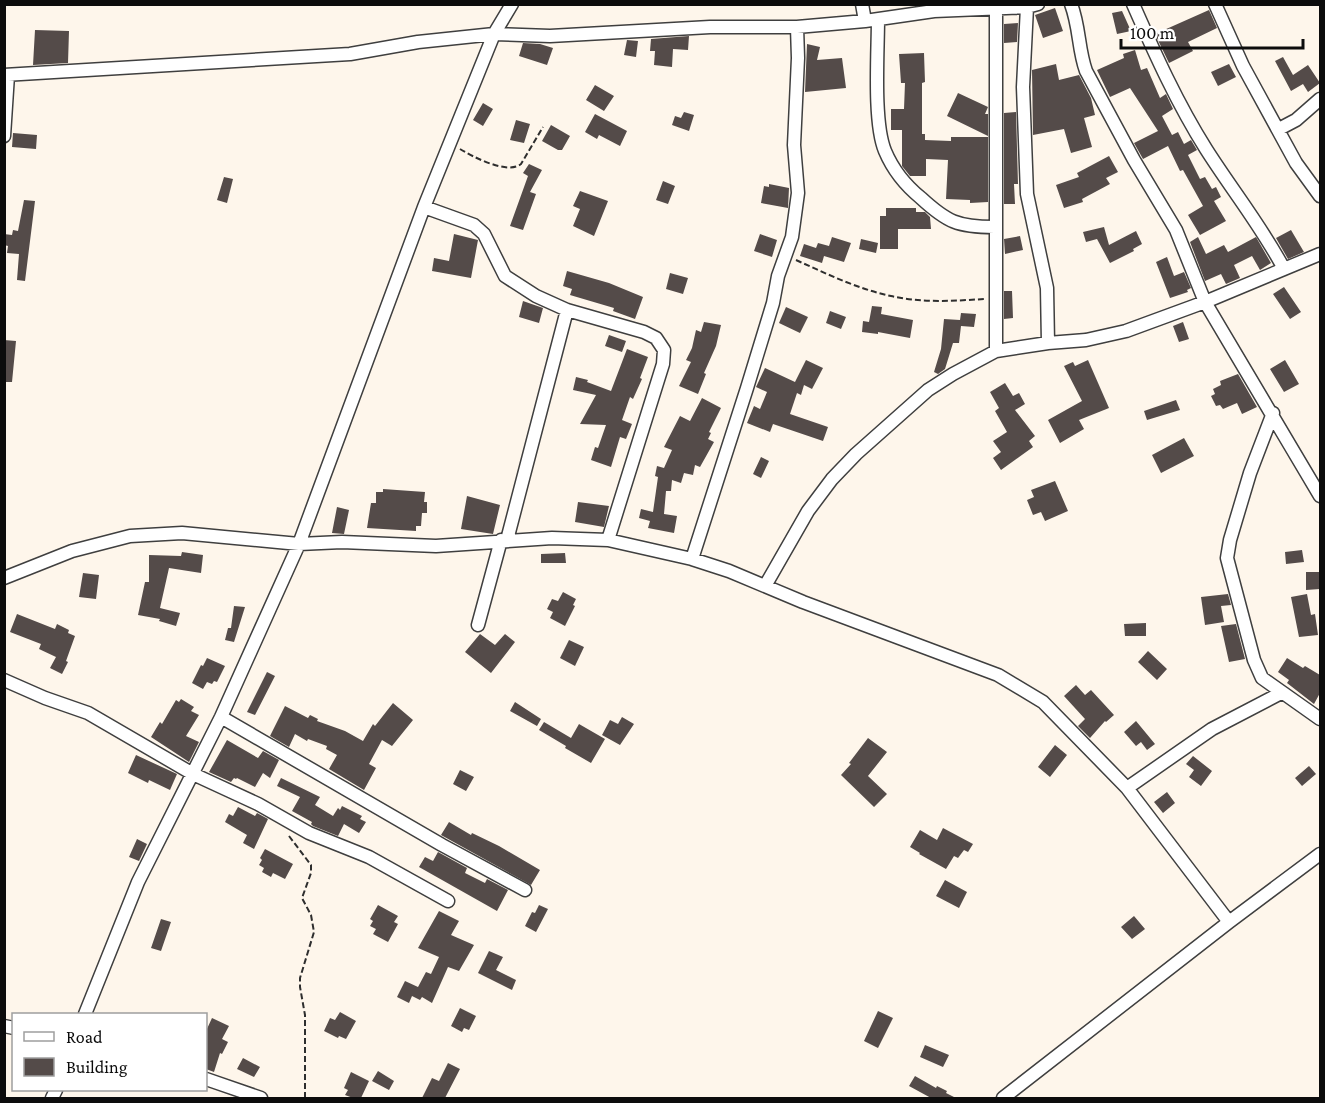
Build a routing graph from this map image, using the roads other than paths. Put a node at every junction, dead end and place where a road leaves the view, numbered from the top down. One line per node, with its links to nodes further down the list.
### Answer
1 (512, 4): 10 (street)
2 (862, 4): 8 (street)
3 (1071, 4): 20 (street)
4 (1133, 4): 19 (street)
5 (1215, 4): 13 (street)
6 (1032, 6): 7 (street); 22 (street)
7 (996, 7): 8 (street); 17 (street)
8 (872, 20): 9 (street); 17 (street)
9 (797, 27): 10 (street); 29 (street)
10 (494, 34): 11 (street); 16 (street)
11 (6, 75): 14 (street)
12 (1320, 99): 13 (street)
13 (1279, 129): 15 (street)
14 (4, 136)
15 (1320, 196)
16 (424, 207): 21 (street); 28 (street)
17 (994, 227): 23 (street)
18 (1320, 254): 19 (street)
19 (1284, 269): 20 (street)
20 (1205, 302): 22 (street); 24 (street)
21 (567, 310): 26 (street); 27 (street)
22 (1048, 343): 23 (street)
23 (996, 351): 31 (street)
24 (1273, 413): 25 (street); 34 (street)
25 (1320, 496)
26 (504, 540): 27 (street); 28 (street); 32 (street)
27 (608, 540): 29 (street)
28 (299, 544): 30 (street); 35 (street)
29 (692, 559): 31 (street)
30 (4, 578)
31 (765, 586): 38 (street)
32 (478, 625)
33 (4, 680): 37 (street)
34 (1281, 693): 36 (street); 38 (street)
35 (221, 717): 37 (street); 40 (street)
36 (1320, 719)
37 (193, 774): 41 (street); 43 (street)
38 (1127, 788): 42 (street)
39 (1320, 854): 42 (street)
40 (525, 890)
41 (448, 901)
42 (1228, 922): 46 (street)
43 (85, 1013)
44 (207, 1079): 45 (street)
45 (261, 1098)
46 (1003, 1098)

